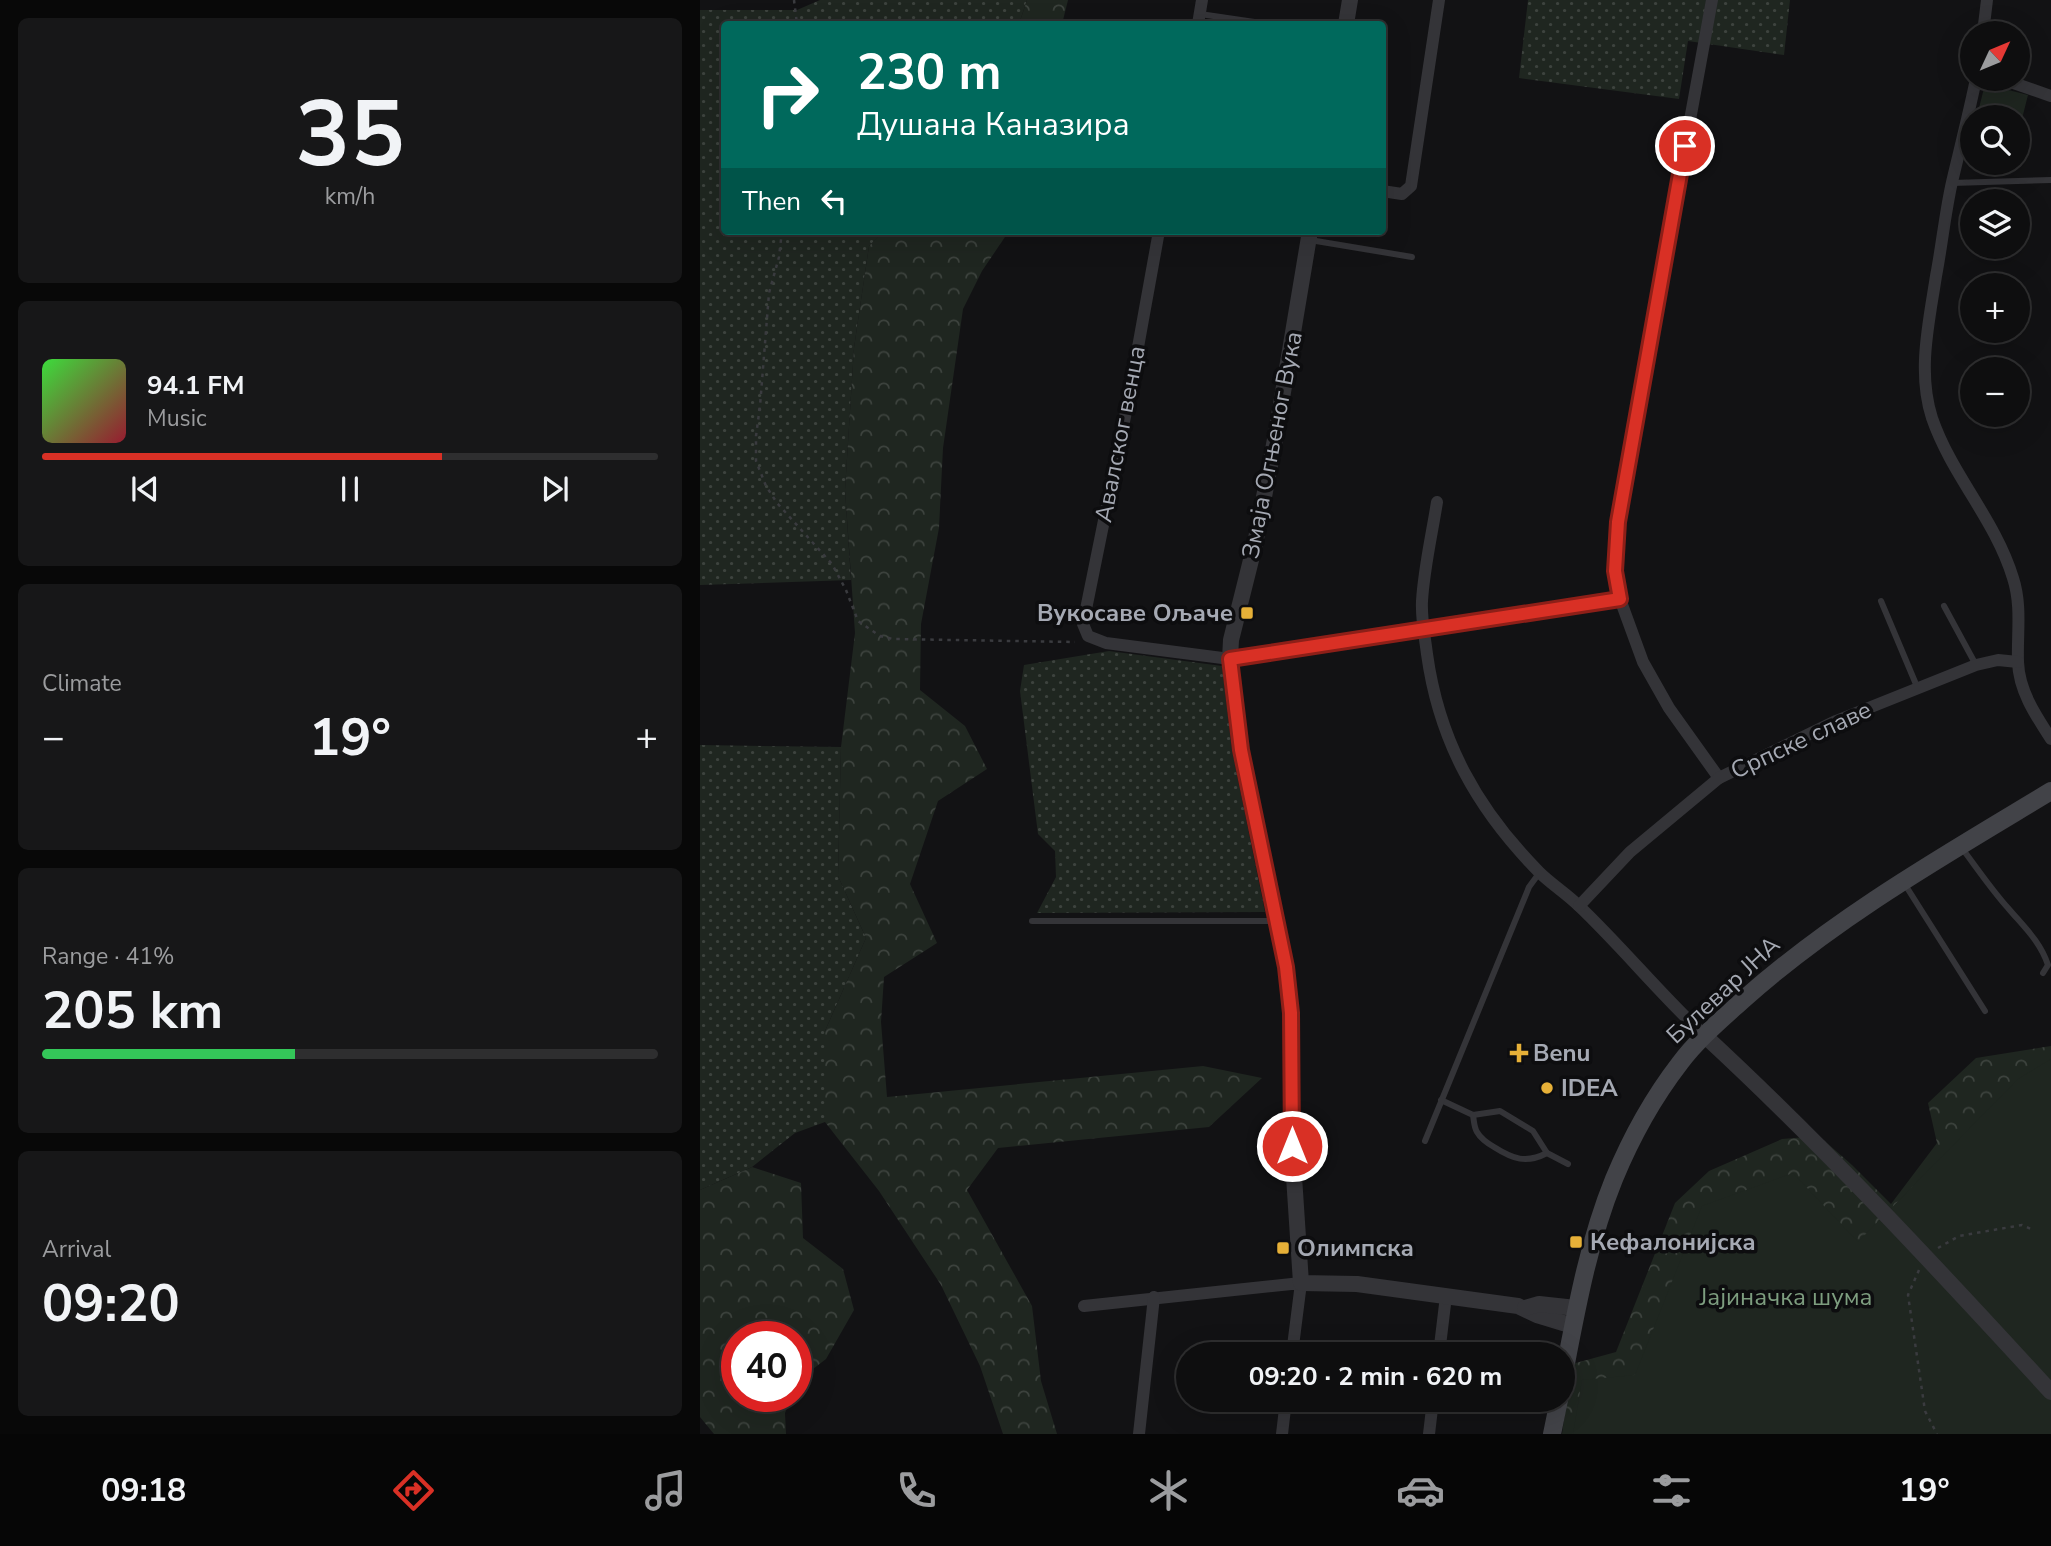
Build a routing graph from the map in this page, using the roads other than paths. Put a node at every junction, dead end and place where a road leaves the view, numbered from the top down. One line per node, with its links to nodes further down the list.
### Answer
1 (1202, 0): 6 (street)
2 (1350, 0): 8 (street)
3 (1439, 0): 15 (street)
4 (1712, 0): 20 (street, Српске славе)
5 (1988, 0): 9 (street)
6 (1199, 19): 7 (lane)
7 (1227, 21)
8 (1346, 21)
9 (1985, 21)
10 (2030, 89): 12 (street)
11 (1973, 91): 14 (street)
12 (2051, 96)
13 (2051, 180): 14 (lane)
14 (1952, 183): 25 (street)
15 (1386, 192)
16 (1158, 235): 24 (street, Авалског венца)
17 (1309, 235): 18 (lane); 24 (street, Змаја Огњеног Вука)
18 (1412, 257)
19 (1437, 502): 23 (street)
20 (1620, 599): 23 (street); 29 (street, Српске славе)
21 (1881, 601): 27 (lane)
22 (1944, 606): 26 (lane)
23 (1424, 630): 24 (street); 32 (street)
24 (1230, 659): 36 (street)
25 (2018, 662): 26 (street, Српске славе); 28 (street)
26 (1976, 665): 27 (street, Српске славе)
27 (1918, 689): 29 (street, Српске славе)
28 (2051, 739)
29 (1719, 778): 34 (street)
30 (2051, 791): 31 (main road, Булевар ЈНА)
31 (1960, 846): 33 (main road, Булевар ЈНА); 37 (lane)
32 (1540, 872): 34 (street); 40 (lane)
33 (1903, 882): 38 (lane); 39 (main road, Булевар ЈНА)
34 (1579, 906): 39 (street)
35 (1032, 921): 36 (lane)
36 (1277, 921): 45 (street)
37 (2043, 973)
38 (1985, 1011)
39 (1705, 1036): 49 (main road, Булевар ЈНА); 53 (street)
40 (1441, 1100): 41 (lane); 42 (lane)
41 (1473, 1115): 43 (lane); 43 (lane)
42 (1425, 1141)
43 (1547, 1153): 44 (lane)
44 (1568, 1164)
45 (1301, 1283): 46 (street); 47 (street); 50 (street)
46 (1446, 1296): 49 (street); 51 (street)
47 (1154, 1297): 48 (street); 57 (street)
48 (1084, 1306)
49 (1575, 1317): 52 (main road, Булевар ЈНА)
50 (1294, 1342)
51 (1440, 1342)
52 (1570, 1342)
53 (2051, 1392)
54 (1285, 1412): 58 (street)
55 (1432, 1412): 59 (street)
56 (1557, 1412): 60 (main road)
57 (1139, 1434)
58 (1282, 1434)
59 (1429, 1434)
60 (1552, 1434)

